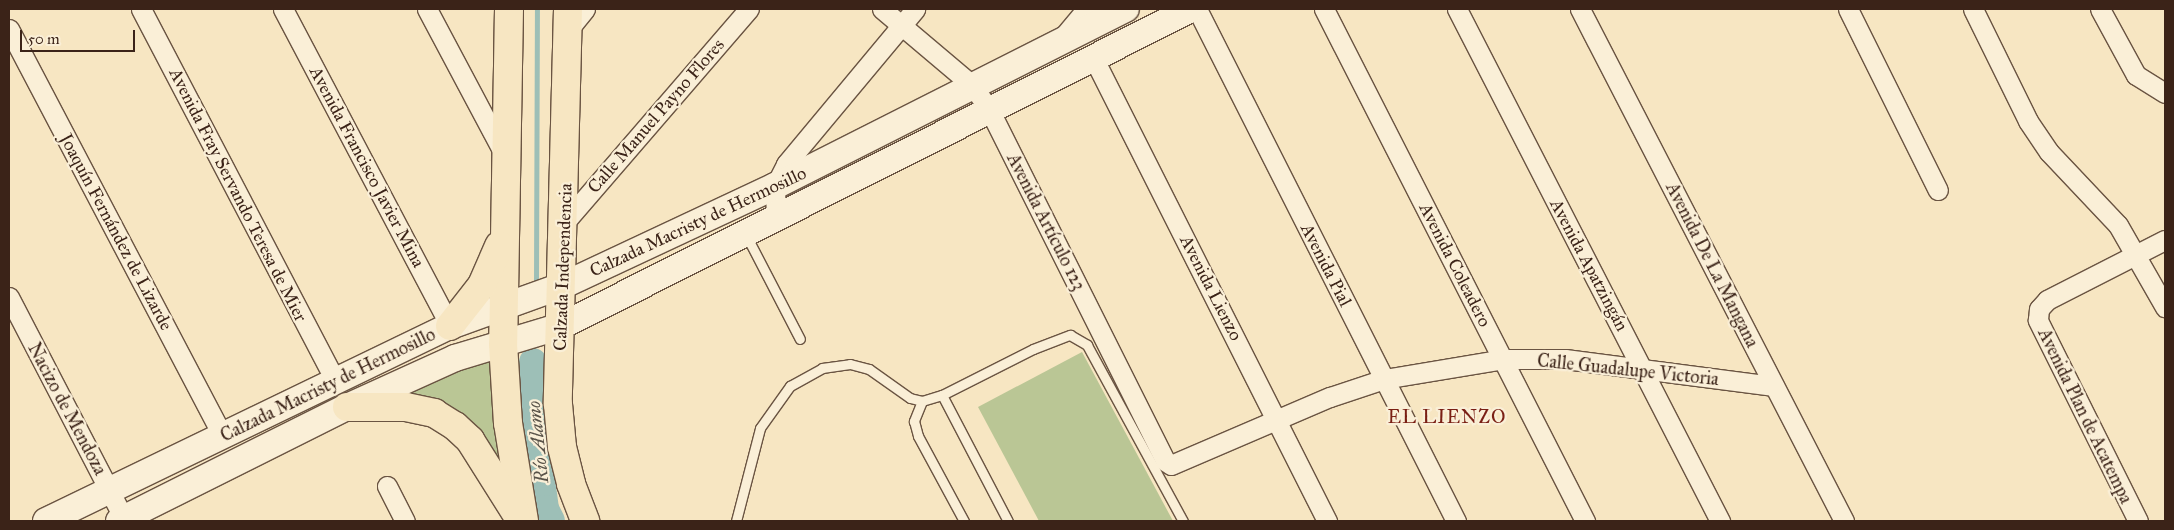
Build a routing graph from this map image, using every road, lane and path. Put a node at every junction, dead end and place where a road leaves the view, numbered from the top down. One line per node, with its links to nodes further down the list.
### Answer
1 (141, 9): 47 (street, Avenida Fray Servando Teresa de Mier)
2 (284, 9): 40 (street, Avenida Francisco Javier Mina)
3 (427, 9): 27 (street)
4 (509, 9): 27 (main road)
5 (585, 9): 19 (street)
6 (749, 9): 31 (street, Calle Manuel Payno Flores)
7 (882, 9): 20 (street, Avenida Artículo 123)
8 (915, 9): 20 (street)
9 (1086, 9): 22 (street)
10 (1126, 9): 22 (main road, Calzada Macristy de Hermosillo)
11 (1191, 9): 23 (main road, Calzada Macristy de Hermosillo)
12 (1197, 9): 46 (street, Avenida Pial)
13 (1324, 9): 44 (street, Avenida Coleadero)
14 (1458, 9): 45 (street, Avenida Apatzingán)
15 (1580, 9): 48 (street, Avenida De La Mangana)
16 (1848, 9): 29 (street)
17 (1972, 9): 35 (street)
18 (2100, 9): 25 (street)
19 (568, 19): 31 (main road, Calzada Independencia)
20 (901, 25): 24 (street, Avenida Artículo 123); 28 (street)
21 (9, 29): 53 (street, Joaquín Fernández de Lizarde)
22 (1056, 44): 24 (main road, Calzada Macristy de Hermosillo)
23 (1093, 56): 26 (main road, Calzada Macristy de Hermosillo); 52 (street, Avenida Lienzo)
24 (973, 86): 26 (street, Avenida Artículo 123); 28 (main road, Calzada Macristy de Hermosillo)
25 (2165, 93)
26 (990, 112): 30 (main road, Calzada Macristy de Hermosillo); 54 (street, Avenida Artículo 123)
27 (506, 159): 32 (main road)
28 (775, 186): 30 (street); 36 (main road, Calzada Macristy de Hermosillo)
29 (1938, 190)
30 (776, 218): 33 (main road, Calzada Macristy de Hermosillo)
31 (564, 223): 36 (main road, Calzada Independencia)
32 (505, 231): 39 (main road); 40 (main road)
33 (746, 234): 41 (main road, Calzada Macristy de Hermosillo); 42 (lane)
34 (2165, 240): 35 (street)
35 (2138, 255): 38 (street); 71 (street, Avenida Plan de Acatempa)
36 (564, 285): 39 (main road, Calzada Macristy de Hermosillo); 41 (main road, Calzada Independencia)
37 (9, 297): 56 (street, Nacizo de Mendoza)
38 (2165, 307)
39 (503, 308): 40 (main road, Calzada Macristy de Hermosillo); 43 (main road)
40 (450, 326): 47 (main road, Calzada Macristy de Hermosillo)
41 (561, 326): 43 (main road, Calzada Macristy de Hermosillo); 61 (main road, Calzada Independencia)
42 (800, 339)
43 (503, 344): 51 (main road, Calzada Macristy de Hermosillo); 60 (main road)
44 (1503, 359): 45 (street, Calle Guadalupe Victoria); 46 (street, Calle Guadalupe Victoria); 68 (street, Avenida Coleadero)
45 (1644, 370): 48 (street, Calle Guadalupe Victoria); 69 (street, Avenida Apatzingán)
46 (1384, 379): 52 (street, Calle Guadalupe Victoria); 67 (street, Avenida Pial)
47 (335, 380): 53 (main road, Calzada Macristy de Hermosillo)
48 (1774, 386): 70 (street, Avenida De La Mangana)
49 (942, 395): 50 (lane); 54 (lane); 64 (lane)
50 (922, 401): 62 (lane); 63 (lane)
51 (347, 407): 57 (main road, Calzada Macristy de Hermosillo); 60 (main road)
52 (1278, 420): 54 (street, Calle Guadalupe Victoria); 66 (street, Avenida Lienzo)
53 (222, 436): 56 (main road, Calzada Macristy de Hermosillo)
54 (1162, 465): 65 (lane)
55 (387, 486): 59 (street)
56 (110, 490): 57 (street, Nacizo de Mendoza); 58 (main road, Calzada Macristy de Hermosillo)
57 (122, 520)
58 (46, 521)
59 (405, 521)
60 (523, 521)
61 (585, 521)
62 (736, 521)
63 (964, 521)
64 (1008, 521)
65 (1183, 521)
66 (1327, 521)
67 (1456, 521)
68 (1585, 521)
69 (1720, 521)
70 (1844, 521)
71 (2138, 521)

